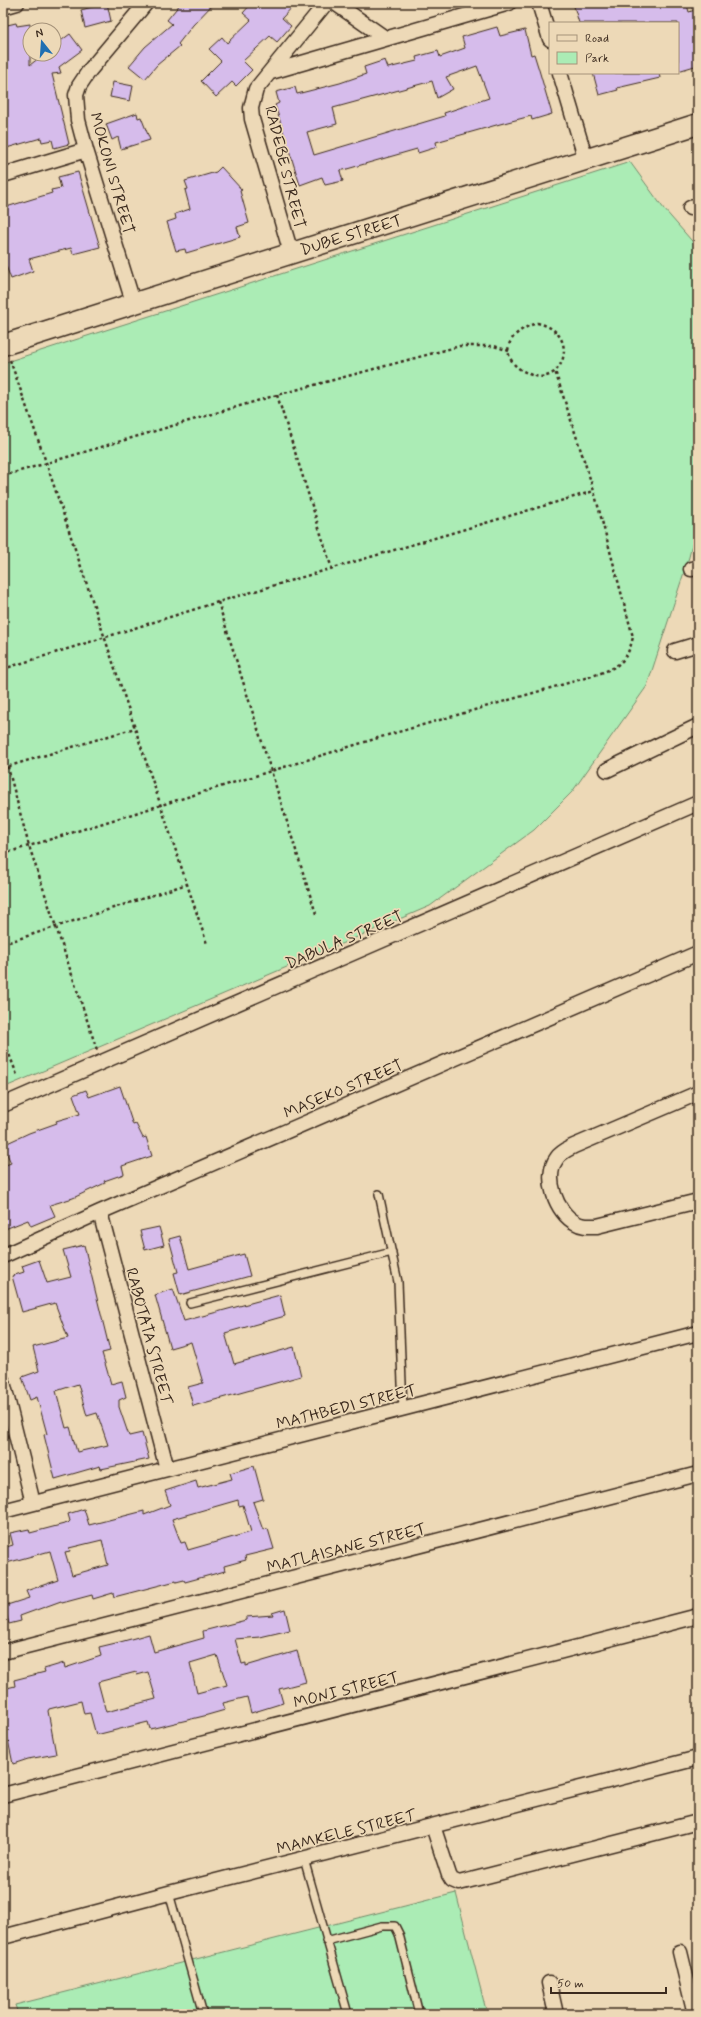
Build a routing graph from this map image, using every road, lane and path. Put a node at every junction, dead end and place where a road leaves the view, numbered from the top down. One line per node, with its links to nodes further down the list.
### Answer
1 (17, 3): 7 (street)
2 (146, 3): 13 (street, MOKONI STREET)
3 (326, 3): 10 (street, RADEBE STREET)
4 (335, 3): 9 (street)
5 (509, 3): 9 (street)
6 (539, 3): 8 (street)
7 (3, 7)
8 (549, 36)
9 (385, 38): 10 (street)
10 (271, 72): 16 (street, RADEBE STREET)
11 (560, 74): 14 (street)
12 (698, 124): 14 (street, DUBE STREET)
13 (86, 150): 15 (street); 17 (street, MOKONI STREET)
14 (586, 160): 16 (street, DUBE STREET)
15 (3, 175)
16 (290, 253): 17 (street, DUBE STREET)
17 (134, 302): 18 (street, DUBE STREET)
18 (3, 345): 22 (path)
19 (509, 351): 20 (path); 20 (path); 21 (path)
20 (555, 371): 24 (path)
21 (277, 395): 22 (path); 25 (path)
22 (47, 465): 23 (path); 27 (path)
23 (3, 476)
24 (594, 491): 25 (path); 37 (path)
25 (332, 570): 26 (path)
26 (218, 602): 27 (path); 37 (path)
27 (105, 638): 30 (path); 32 (path)
28 (698, 644): 29 (street)
29 (675, 651)
30 (3, 668)
31 (698, 726): 36 (street)
32 (135, 728): 34 (path); 39 (path)
33 (3, 749): 34 (path)
34 (8, 766): 35 (path); 40 (path)
35 (3, 768)
36 (607, 770)
37 (271, 771): 39 (path); 43 (path)
38 (698, 803): 49 (street, DABULA STREET)
39 (160, 806): 40 (path); 42 (path)
40 (29, 846): 41 (path); 44 (path)
41 (3, 854)
42 (187, 884): 44 (path); 46 (path)
43 (316, 914)
44 (56, 926): 45 (path); 49 (path)
45 (3, 944)
46 (207, 944)
47 (698, 952): 55 (street, MASEKO STREET)
48 (3, 1038): 50 (path)
49 (101, 1063): 52 (street, DABULA STREET)
50 (17, 1076)
51 (698, 1093): 54 (street)
52 (3, 1105)
53 (379, 1194): 56 (lane)
54 (698, 1202)
55 (100, 1212): 57 (street, MASEKO STREET); 62 (street, RABOTATA STREET)
56 (392, 1252): 58 (lane); 61 (lane)
57 (3, 1256)
58 (190, 1303)
59 (698, 1333): 61 (street, MATHBEDI STREET)
60 (3, 1382): 64 (street)
61 (403, 1409): 62 (street, MATHBEDI STREET)
62 (167, 1469): 64 (street, MATHBEDI STREET)
63 (698, 1474): 67 (street, MATLAISANE STREET)
64 (33, 1503): 65 (street, MATHBEDI STREET)
65 (3, 1510)
66 (698, 1616): 69 (street, MONI STREET)
67 (3, 1652)
68 (698, 1758): 71 (street, MAMKELE STREET)
69 (3, 1794)
70 (698, 1822): 71 (street)
71 (433, 1826): 72 (street, MAMKELE STREET)
72 (304, 1859): 73 (street, MAMKELE STREET); 75 (lane)
73 (169, 1893): 74 (street, MAMKELE STREET); 78 (lane)
74 (3, 1937)
75 (326, 1941): 79 (lane); 80 (lane)
76 (680, 1952): 82 (street)
77 (549, 1983): 81 (street)
78 (202, 2014)
79 (348, 2014)
80 (419, 2014)
81 (556, 2014)
82 (695, 2014)

